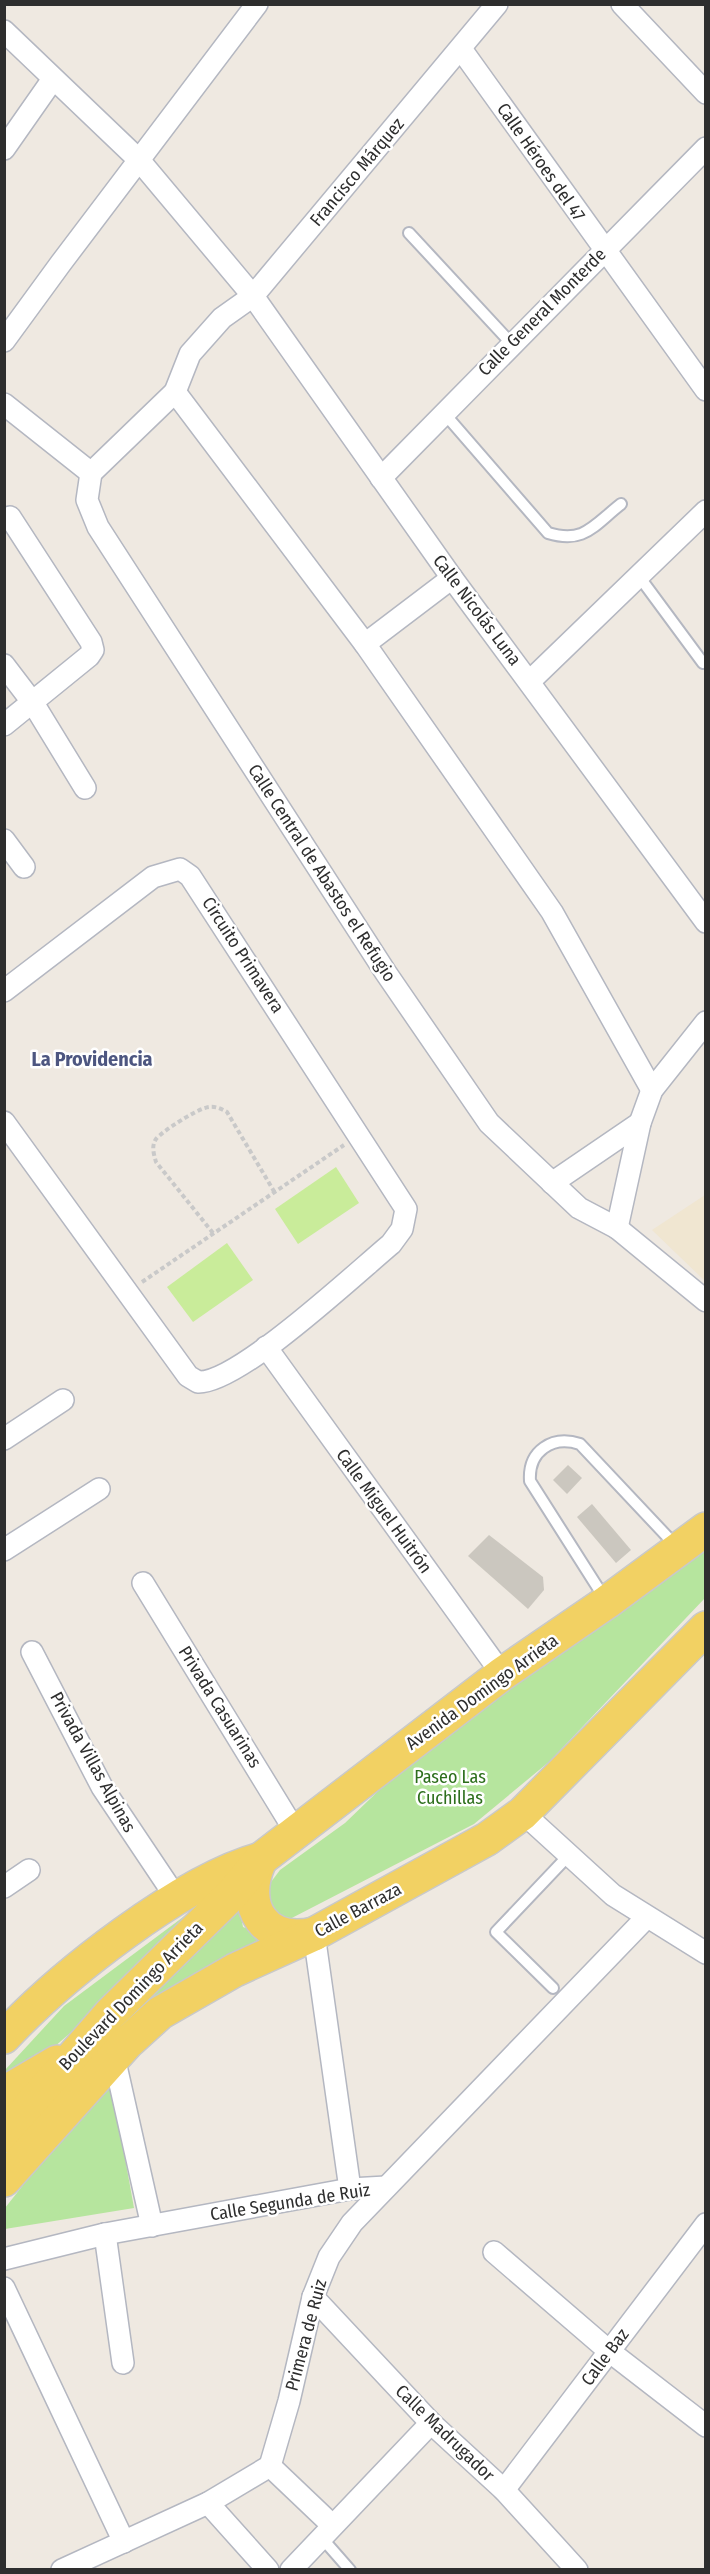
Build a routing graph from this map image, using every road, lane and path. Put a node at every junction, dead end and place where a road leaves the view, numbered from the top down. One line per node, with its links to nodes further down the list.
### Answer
1 (257, 4): 10 (street)
2 (497, 4): 5 (street, Francisco Márquez)
3 (622, 4): 7 (street)
4 (4, 31): 6 (street, Calle Nicolás Luna)
5 (461, 49): 12 (street, Calle Héroes del 47); 13 (street, Francisco Márquez)
6 (53, 79): 9 (street); 10 (street, Calle Nicolás Luna)
7 (705, 93)
8 (705, 148): 12 (street, Calle General Monterde)
9 (4, 149)
10 (139, 160): 13 (street, Calle Nicolás Luna); 14 (street)
11 (409, 233): 15 (lane)
12 (603, 250): 15 (street, Calle General Monterde); 16 (street, Calle Héroes del 47)
13 (253, 296): 17 (street, Francisco Márquez); 21 (street, Calle Nicolás Luna)
14 (4, 341)
15 (511, 343): 19 (street, Calle General Monterde)
16 (705, 390)
17 (175, 392): 20 (street); 27 (street)
18 (4, 404): 20 (street)
19 (443, 413): 21 (street, Calle General Monterde); 22 (lane)
20 (91, 473): 43 (street, Calle Central de Abastos el Refugio)
21 (381, 478): 26 (street, Calle Nicolás Luna)
22 (621, 504)
23 (705, 511): 25 (street)
24 (10, 517): 31 (street)
25 (638, 575): 28 (lane); 30 (street)
26 (452, 578): 27 (street); 30 (street, Calle Nicolás Luna)
27 (365, 644): 39 (street)
28 (703, 663)
29 (4, 665): 31 (street)
30 (530, 681): 36 (street, Calle Nicolás Luna)
31 (33, 703): 32 (street); 33 (street)
32 (4, 725)
33 (85, 788)
34 (4, 840): 35 (street)
35 (24, 867)
36 (705, 922)
37 (4, 991): 42 (street, Circuito Primavera)
38 (705, 1022): 39 (street)
39 (652, 1090): 41 (street)
40 (4, 1122): 47 (street)
41 (640, 1123): 43 (street); 45 (street)
42 (360, 1134): 44 (path); 49 (street, Circuito Primavera)
43 (552, 1183): 45 (street, Calle Central de Abastos el Refugio)
44 (275, 1192): 46 (path); 46 (path)
45 (617, 1228): 48 (street, Calle Central de Abastos el Refugio)
46 (213, 1233): 47 (path)
47 (127, 1293): 49 (street)
48 (705, 1301)
49 (266, 1347): 60 (street, Calle Miguel Huitrón)
50 (63, 1400): 51 (street)
51 (4, 1438)
52 (99, 1489): 55 (street)
53 (705, 1529): 54 (main road, Avenida Domingo Arrieta)
54 (678, 1549): 57 (main road, Avenida Domingo Arrieta); 57 (lane)
55 (4, 1550)
56 (143, 1583): 62 (street, Privada Casuarinas)
57 (607, 1602): 60 (main road, Avenida Domingo Arrieta)
58 (705, 1628): 61 (main road, Calle Barraza)
59 (32, 1652): 67 (street, Privada Villas Alpinas)
60 (502, 1674): 62 (main road, Avenida Domingo Arrieta)
61 (523, 1813): 63 (street); 69 (main road, Calle Barraza)
62 (295, 1831): 64 (main road, Avenida Domingo Arrieta)
63 (569, 1855): 68 (street); 71 (lane)
64 (261, 1859): 67 (main road); 69 (main road); 74 (main road, Boulevard Domingo Arrieta)
65 (29, 1870): 66 (street)
66 (4, 1887)
67 (177, 1899): 73 (main road)
68 (645, 1918): 70 (street); 79 (street, Calle Segunda de Ruiz)
69 (314, 1934): 72 (main road, Calle Barraza); 80 (street)
70 (705, 1953)
71 (553, 1988)
72 (160, 2013): 74 (main road); 75 (main road, Calle Barraza)
73 (4, 2037)
74 (71, 2056): 76 (main road); 77 (main road, Boulevard Domingo Arrieta)
75 (114, 2057): 78 (main road, Calle Barraza); 82 (street)
76 (4, 2093)
77 (4, 2136)
78 (4, 2180)
79 (386, 2187): 80 (street, Calle Segunda de Ruiz); 87 (street, Primera de Ruiz)
80 (350, 2189): 82 (street, Calle Segunda de Ruiz)
81 (705, 2224): 88 (street, Calle Baz)
82 (152, 2226): 83 (street, Calle Segunda de Ruiz)
83 (105, 2234): 85 (street, Calle Segunda de Ruiz); 89 (street)
84 (494, 2252): 88 (street)
85 (4, 2259)
86 (4, 2288): 96 (street)
87 (313, 2297): 90 (street, Calle Madrugador); 92 (street, Primera de Ruiz)
88 (609, 2351): 91 (street); 93 (street, Calle Baz)
89 (123, 2363)
90 (431, 2423): 93 (street, Calle Madrugador); 95 (street)
91 (705, 2426)
92 (270, 2466): 94 (street); 95 (street)
93 (504, 2490): 101 (street, Calle Madrugador)
94 (208, 2503): 96 (street); 98 (street)
95 (326, 2531): 99 (street); 100 (lane)
96 (124, 2542): 97 (street)
97 (62, 2570)
98 (268, 2570)
99 (291, 2570)
100 (350, 2570)
101 (577, 2570)

